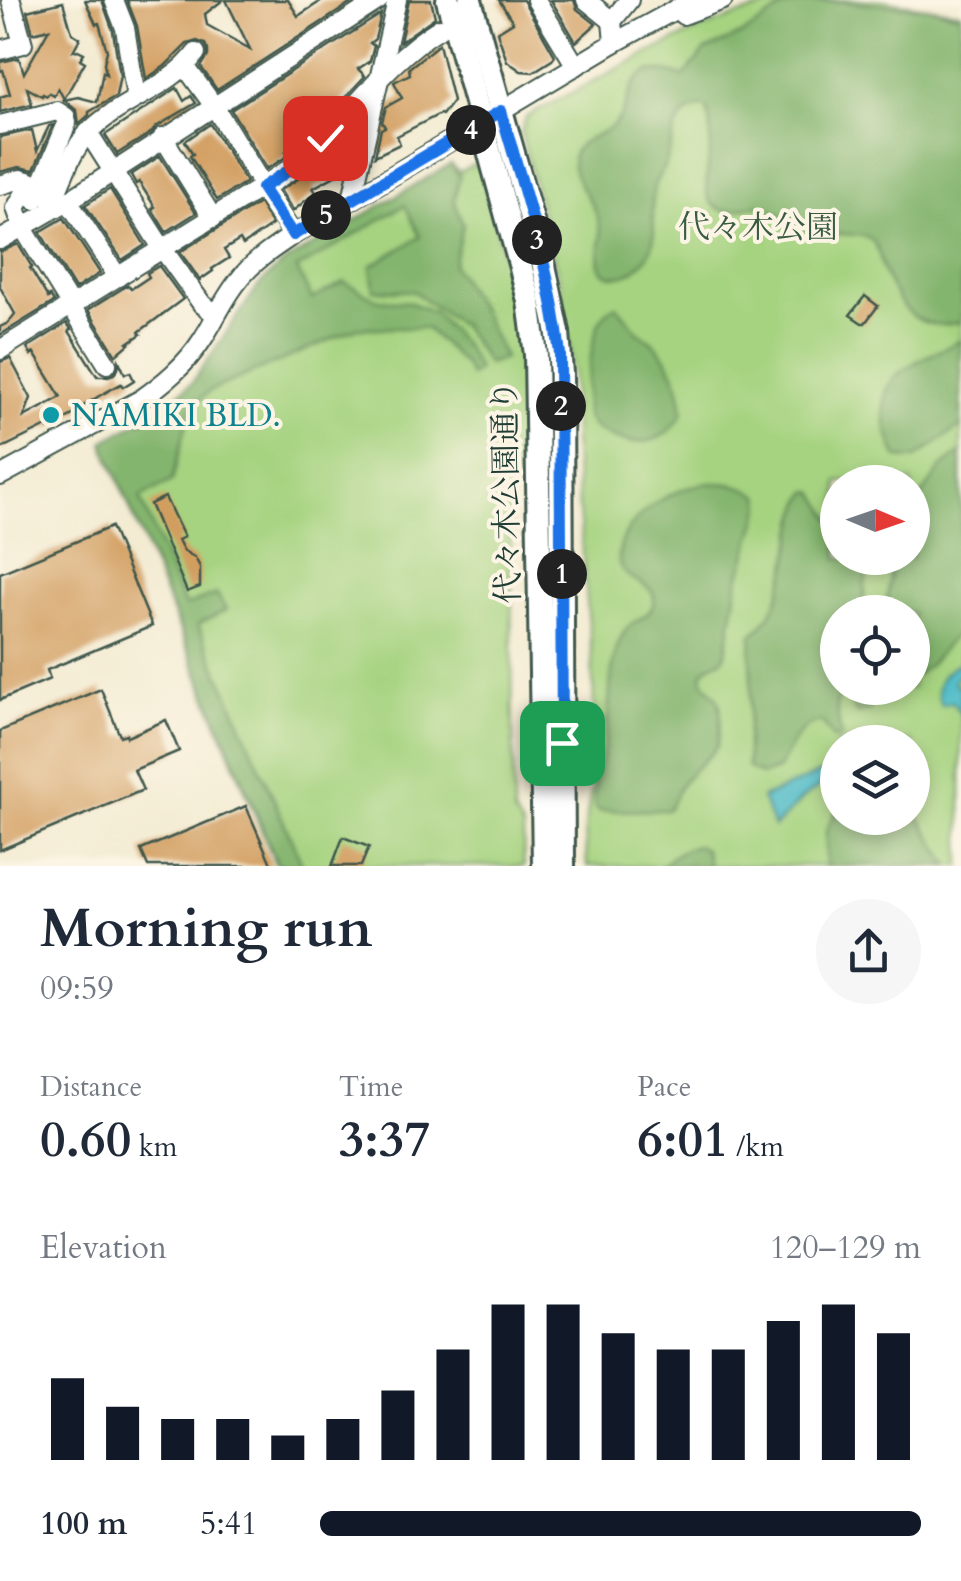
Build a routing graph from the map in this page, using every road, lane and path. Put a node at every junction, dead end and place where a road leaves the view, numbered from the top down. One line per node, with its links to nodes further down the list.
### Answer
1 (11, 0): 16 (street)
2 (114, 0): 19 (street)
3 (378, 0): 20 (street)
4 (397, 0): 18 (street)
5 (448, 0): 21 (main road)
6 (470, 0): 21 (main road)
7 (536, 0): 17 (street)
8 (586, 0): 13 (street)
9 (630, 0): 13 (street)
10 (693, 0): 12 (street)
11 (723, 0): 12 (street)
12 (658, 20): 15 (street)
13 (612, 22): 15 (street)
14 (440, 28): 18 (street)
15 (614, 43): 17 (street)
16 (0, 50)
17 (576, 66): 21 (street)
18 (378, 79): 27 (street); 28 (street)
19 (136, 98): 20 (street); 23 (street)
20 (214, 106): 24 (street); 27 (street)
21 (492, 118): 28 (street); 41 (main road, 代々木公園通り); 42 (main road, 代々木公園通り)
22 (0, 124): 31 (street)
23 (88, 132): 25 (street); 29 (street)
24 (164, 138): 25 (street); 30 (street)
25 (114, 170): 29 (street); 34 (street)
26 (0, 185): 31 (street)
27 (262, 188): 30 (street); 32 (street)
28 (352, 199): 32 (street)
29 (61, 204): 31 (street); 35 (street)
30 (214, 218): 34 (street)
31 (23, 228): 33 (street); 36 (street)
32 (293, 235): 37 (street)
33 (0, 240)
34 (162, 248): 35 (street); 37 (street)
35 (118, 277): 36 (street)
36 (78, 300): 38 (street); 39 (street)
37 (216, 315): 40 (street)
38 (0, 350)
39 (107, 364)
40 (2, 474)
41 (544, 866)
42 (563, 866)

